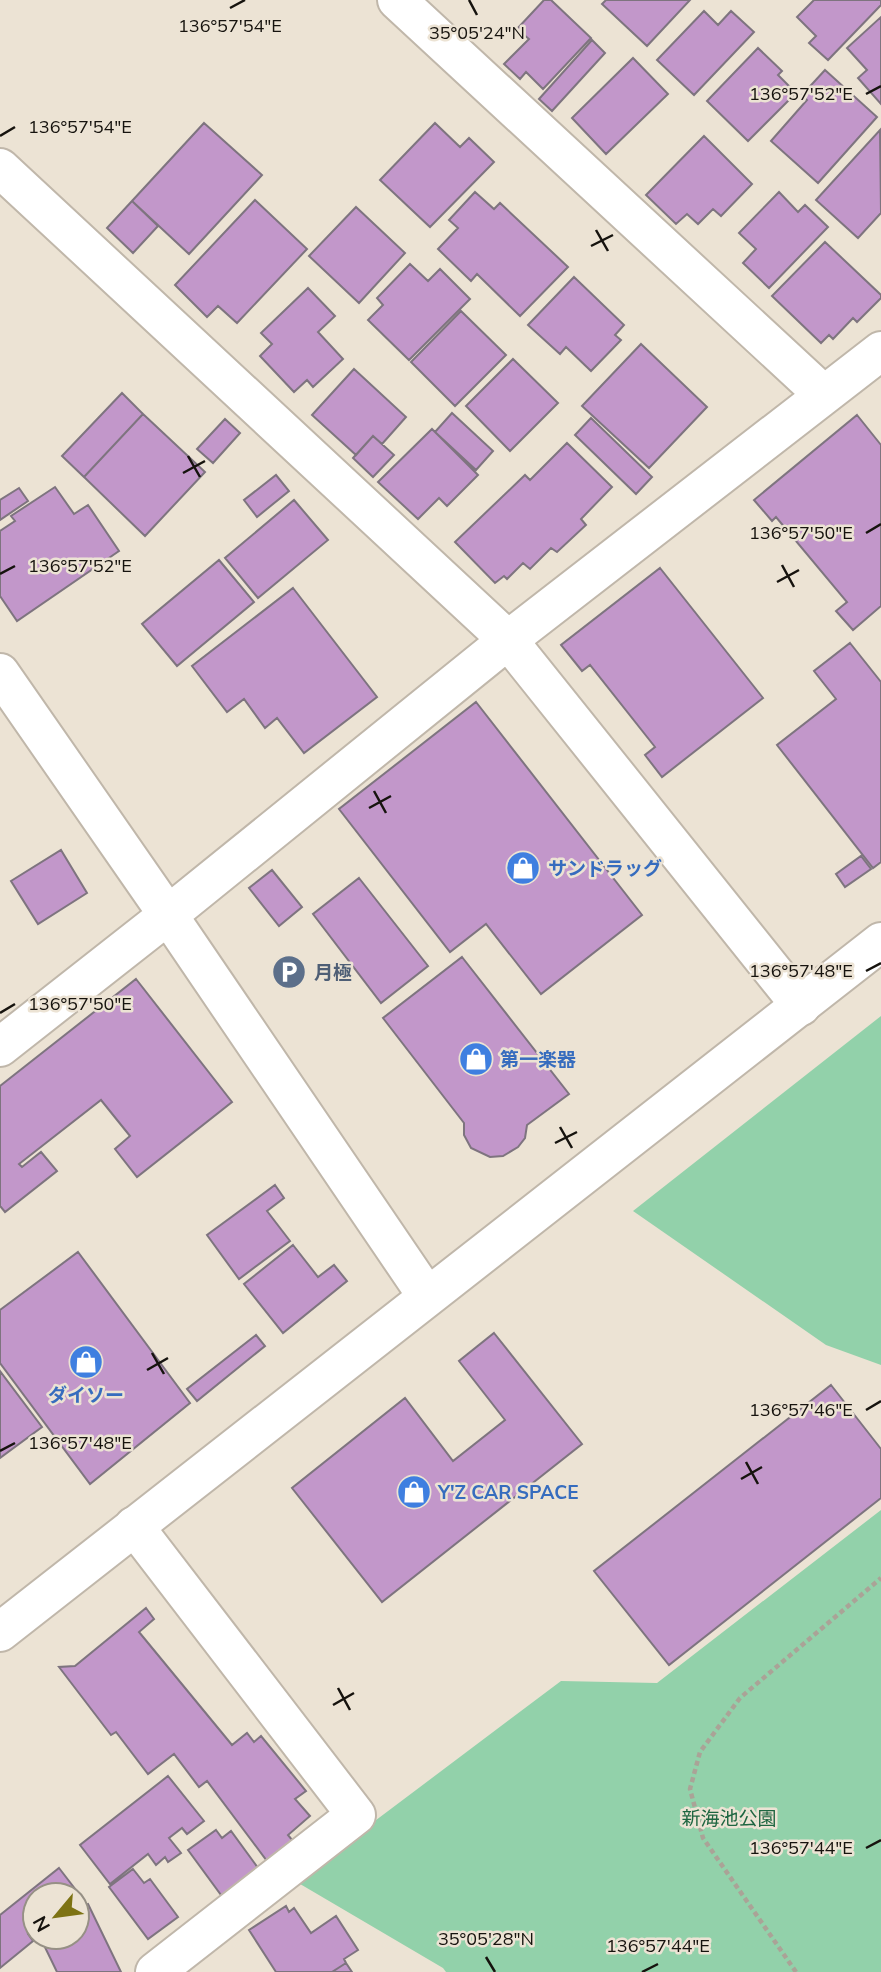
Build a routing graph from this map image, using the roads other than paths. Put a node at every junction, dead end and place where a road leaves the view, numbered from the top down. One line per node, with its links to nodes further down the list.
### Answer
1 (397, 0): 4 (street)
2 (0, 168): 5 (street)
3 (881, 351): 4 (street)
4 (824, 396): 5 (street)
5 (508, 640): 7 (street); 9 (street)
6 (0, 673): 7 (street)
7 (169, 915): 10 (street); 11 (street)
8 (881, 942): 9 (street)
9 (801, 1006): 11 (street)
10 (0, 1047)
11 (427, 1296): 12 (street)
12 (134, 1526): 13 (street); 14 (street)
13 (0, 1632)
14 (155, 1972)

